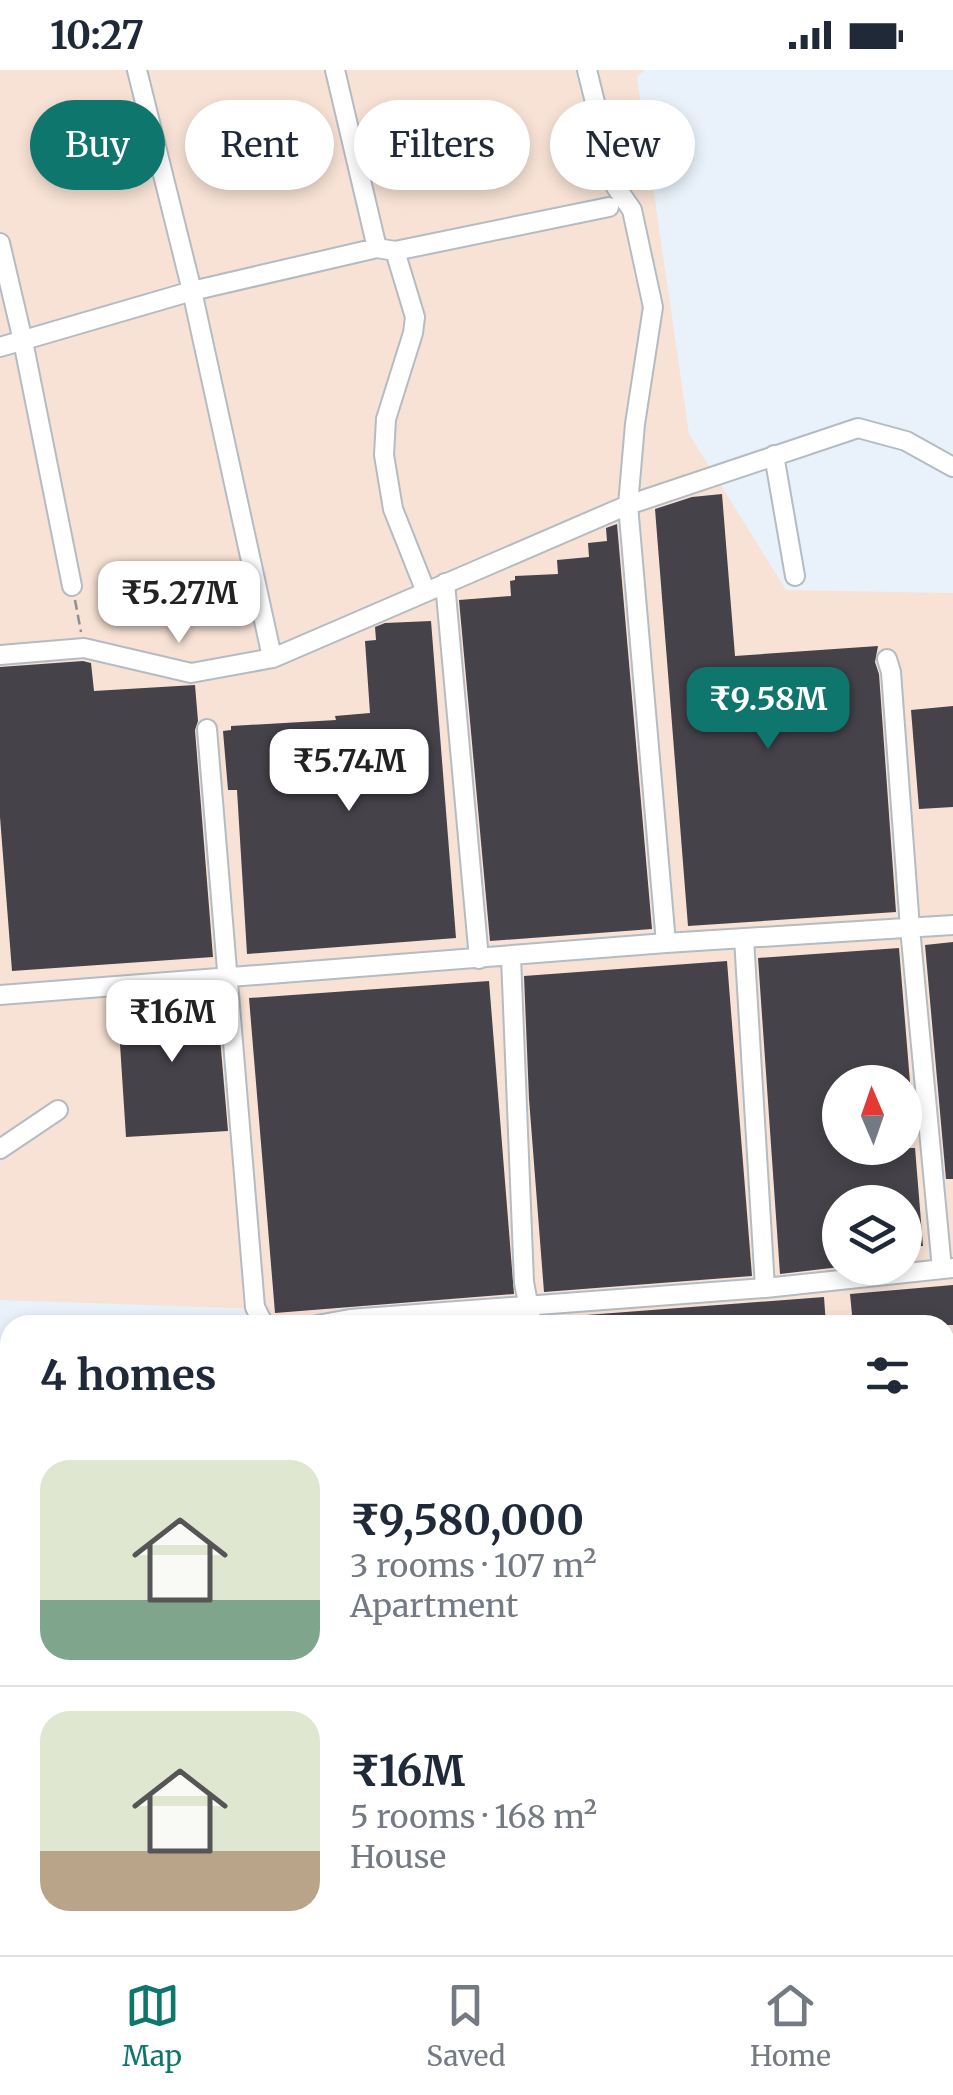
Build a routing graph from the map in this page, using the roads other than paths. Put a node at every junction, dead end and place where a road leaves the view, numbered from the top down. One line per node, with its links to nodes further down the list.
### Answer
1 (137, 70): 7 (street)
2 (335, 70): 6 (street)
3 (587, 70): 12 (street)
4 (609, 208): 6 (street)
5 (0, 243): 8 (street)
6 (386, 249): 7 (street); 16 (street)
7 (192, 290): 8 (street); 17 (street)
8 (23, 341): 9 (street); 15 (street)
9 (0, 347)
10 (774, 455): 11 (street); 12 (street); 13 (street)
11 (953, 466)
12 (628, 505): 14 (street); 24 (street)
13 (795, 576)
14 (445, 584): 16 (street); 26 (street)
15 (72, 586)
16 (426, 592): 18 (street)
17 (270, 648)
18 (0, 655)
19 (887, 659): 22 (street)
20 (208, 729): 27 (street)
21 (953, 925): 22 (street)
22 (910, 928): 23 (street); 31 (street)
23 (744, 938): 24 (street); 32 (street)
24 (666, 943): 25 (street)
25 (511, 957): 26 (street); 33 (street)
26 (479, 960): 27 (street)
27 (228, 979): 28 (street); 34 (street)
28 (0, 995)
29 (58, 1110): 30 (street)
30 (0, 1149)
31 (947, 1269): 32 (street)
32 (765, 1288): 33 (street)
33 (530, 1305): 35 (street); 36 (street)
34 (259, 1315)
35 (401, 1315)
36 (531, 1315)

